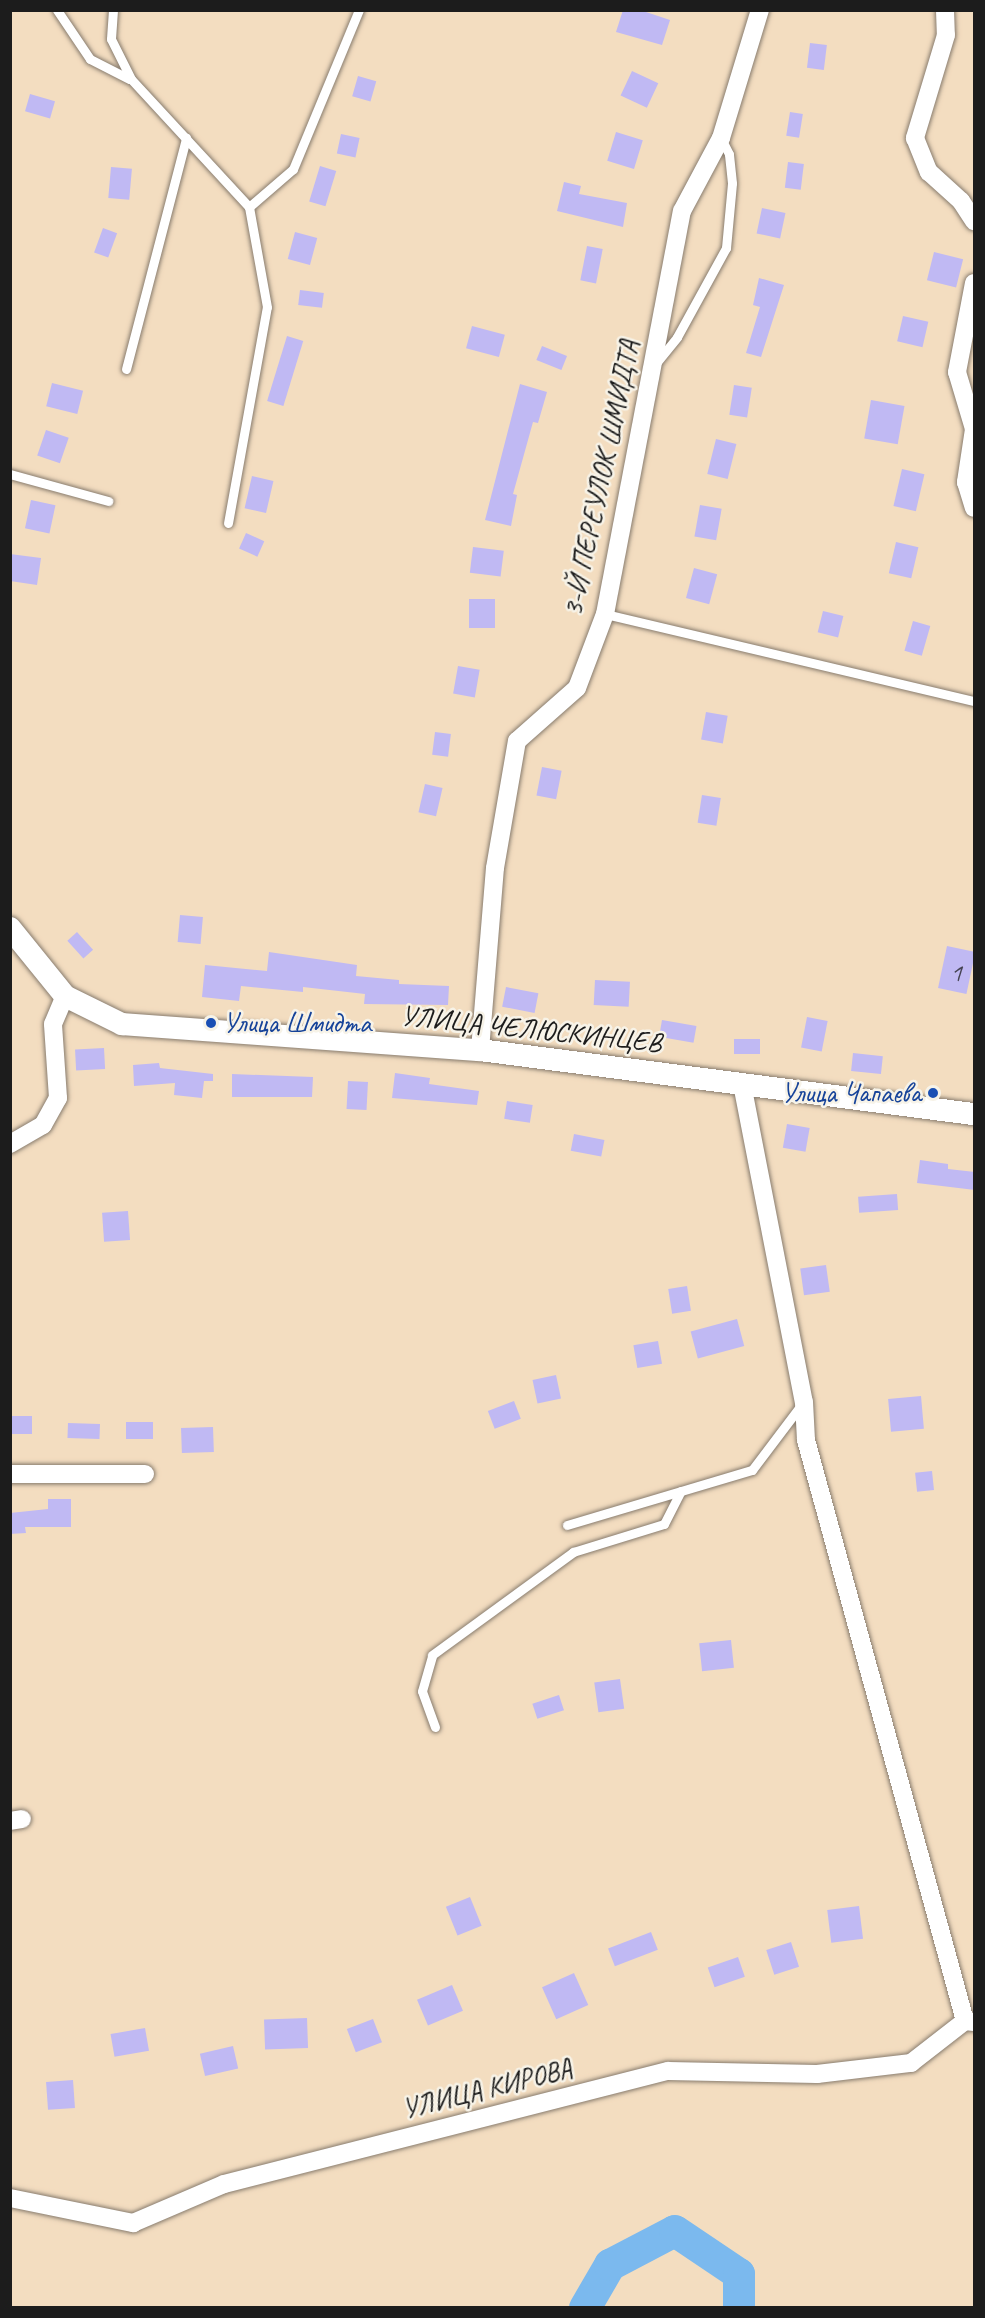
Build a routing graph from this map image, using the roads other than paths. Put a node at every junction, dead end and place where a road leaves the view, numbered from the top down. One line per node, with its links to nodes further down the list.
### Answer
1 (57, 10): 6 (lane)
2 (113, 10): 6 (lane)
3 (359, 10): 9 (lane)
4 (760, 10): 8 (street, 3-Й ПЕРЕУЛОК ШМИДТА)
5 (945, 10): 10 (street)
6 (131, 79): 7 (lane)
7 (186, 138): 9 (lane); 13 (lane)
8 (721, 138): 12 (lane); 18 (street, 3-Й ПЕРЕУЛОК ШМИДТА)
9 (249, 207): 17 (lane)
10 (975, 222)
11 (975, 283): 16 (street)
12 (654, 366)
13 (126, 369)
14 (10, 474): 15 (lane)
15 (108, 501)
16 (975, 508)
17 (228, 523)
18 (605, 614): 19 (lane); 22 (street, 3-Й ПЕРЕУЛОК ШМИДТА)
19 (975, 701)
20 (10, 928): 21 (street, УЛИЦА ЧЕЛЮСКИНЦЕВ)
21 (65, 996): 22 (street, УЛИЦА ЧЕЛЮСКИНЦЕВ); 25 (street)
22 (480, 1050): 23 (street, УЛИЦА ЧЕЛЮСКИНЦЕВ)
23 (742, 1084): 24 (street, УЛИЦА ЧЕЛЮСКИНЦЕВ); 26 (street)
24 (975, 1114)
25 (10, 1144)
26 (804, 1402): 29 (lane); 32 (street)
27 (10, 1474): 28 (street)
28 (146, 1474)
29 (681, 1491): 30 (lane); 31 (lane)
30 (567, 1525)
31 (435, 1727)
32 (970, 2021): 33 (street, УЛИЦА КИРОВА)
33 (10, 2198)

